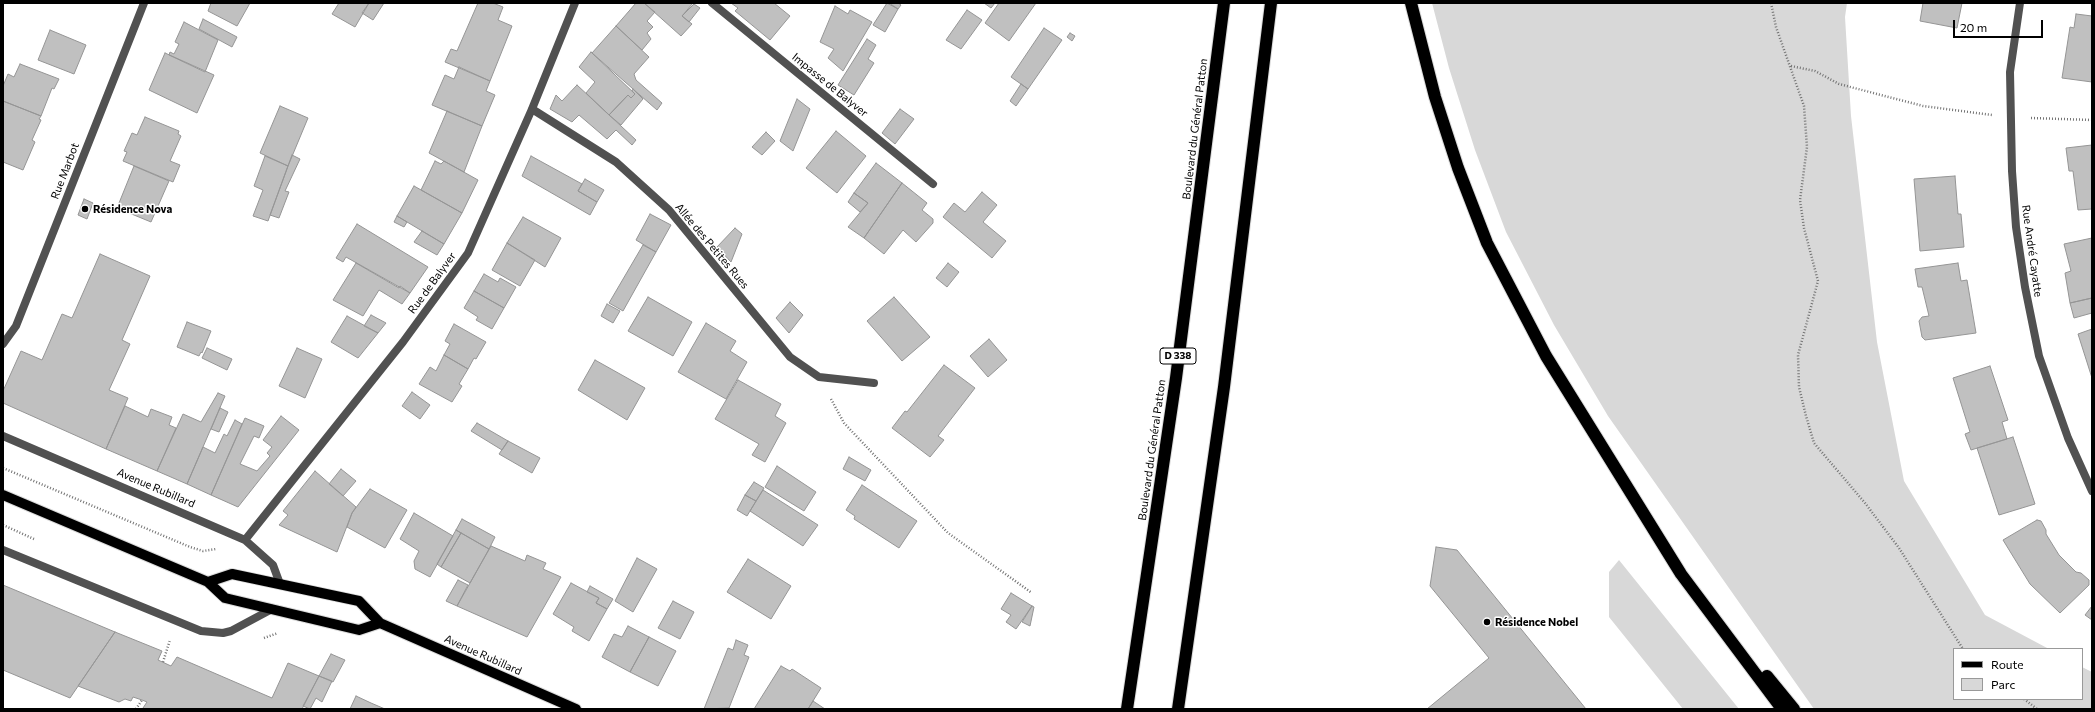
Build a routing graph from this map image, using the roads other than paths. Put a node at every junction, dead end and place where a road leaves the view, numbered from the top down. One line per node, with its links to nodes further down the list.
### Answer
1 (144, 3): 10 (street, Rue Marbot)
2 (575, 3): 8 (street, Rue de Balyver)
3 (712, 3): 9 (street, Impasse de Balyver)
4 (1224, 3): 23 (highway, Boulevard du Général Patton / D 338)
5 (1271, 3): 24 (highway)
6 (1411, 3): 17 (highway)
7 (2020, 3): 13 (street, Rue André Cayatte)
8 (532, 109): 11 (street, Allée des Petites Rues); 15 (street, Rue de Balyver)
9 (933, 184)
10 (3, 344)
11 (874, 383)
12 (3, 436): 15 (street, Avenue Rubillard)
13 (2092, 491)
14 (3, 495): 18 (main road)
15 (245, 540): 19 (street, Avenue Rubillard)
16 (3, 550): 20 (street)
17 (1681, 574): 25 (highway); 26 (highway)
18 (208, 582): 19 (main road, Avenue Rubillard); 20 (main road)
19 (280, 584): 21 (main road, Avenue Rubillard)
20 (272, 609): 21 (main road)
21 (380, 623): 22 (main road, Avenue Rubillard)
22 (576, 709)
23 (1127, 709)
24 (1178, 709)
25 (1782, 709)
26 (1794, 709)

